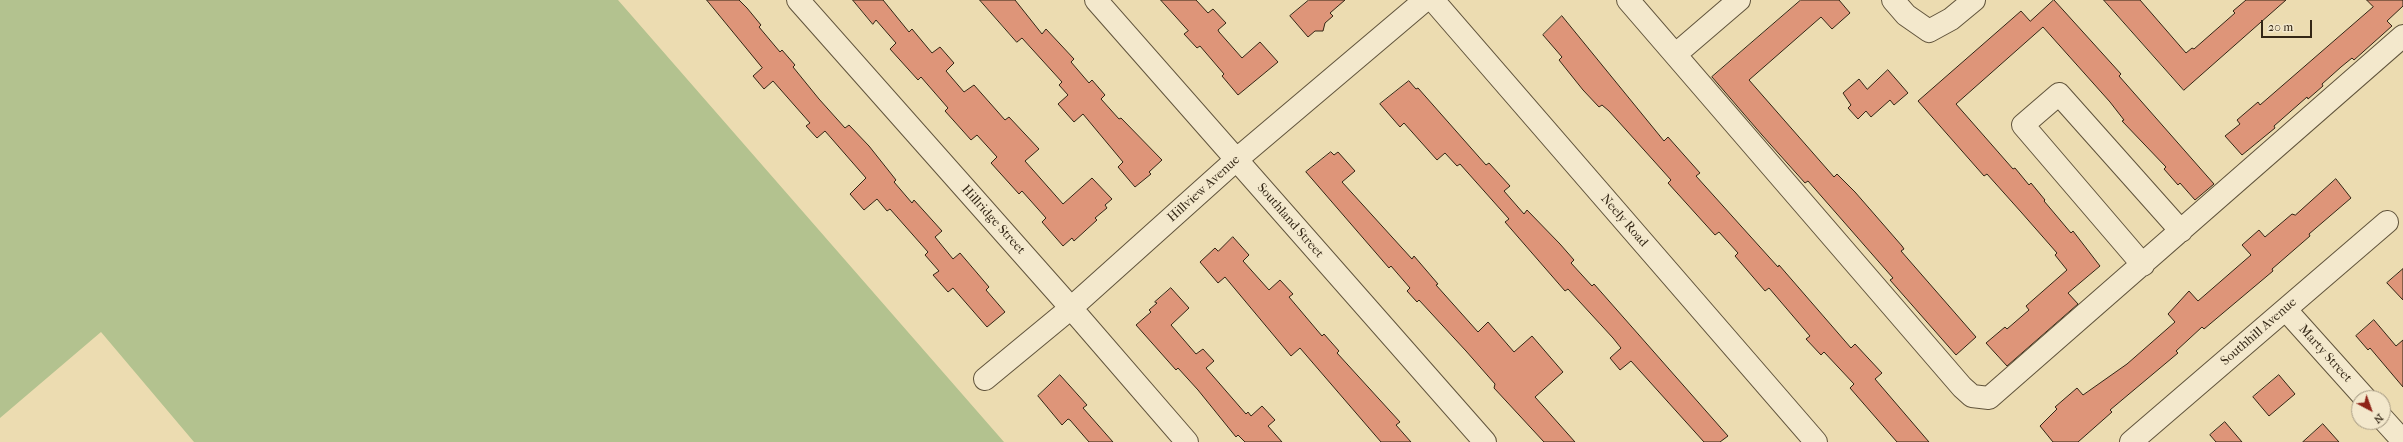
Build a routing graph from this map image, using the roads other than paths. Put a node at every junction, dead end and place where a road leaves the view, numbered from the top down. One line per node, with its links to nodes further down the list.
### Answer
1 (798, 0): 15 (street, Hillridge Street)
2 (1096, 0): 11 (street, Southland Street)
3 (1425, 0): 11 (street, Hillview Avenue)
4 (1433, 0): 23 (street, Neely Road)
5 (1628, 0): 10 (street)
6 (1739, 0): 10 (street)
7 (1893, 0): 8 (street)
8 (1974, 0)
9 (2403, 36): 13 (street)
10 (1676, 54): 14 (street)
11 (1236, 160): 15 (street, Hillview Avenue); 22 (street, Southland Street)
12 (2387, 222): 16 (street, Southhill Avenue)
13 (2182, 231): 14 (street); 14 (street)
14 (2143, 265)
15 (1071, 308): 17 (street, Hillview Avenue); 21 (street, Hillridge Street)
16 (2286, 310): 18 (street, Marty Street); 24 (street, Southhill Avenue)
17 (985, 379)
18 (2358, 390)
19 (2391, 428): 20 (street)
20 (2403, 441)
21 (1187, 442)
22 (1485, 442)
23 (1816, 442)
24 (2131, 442)

